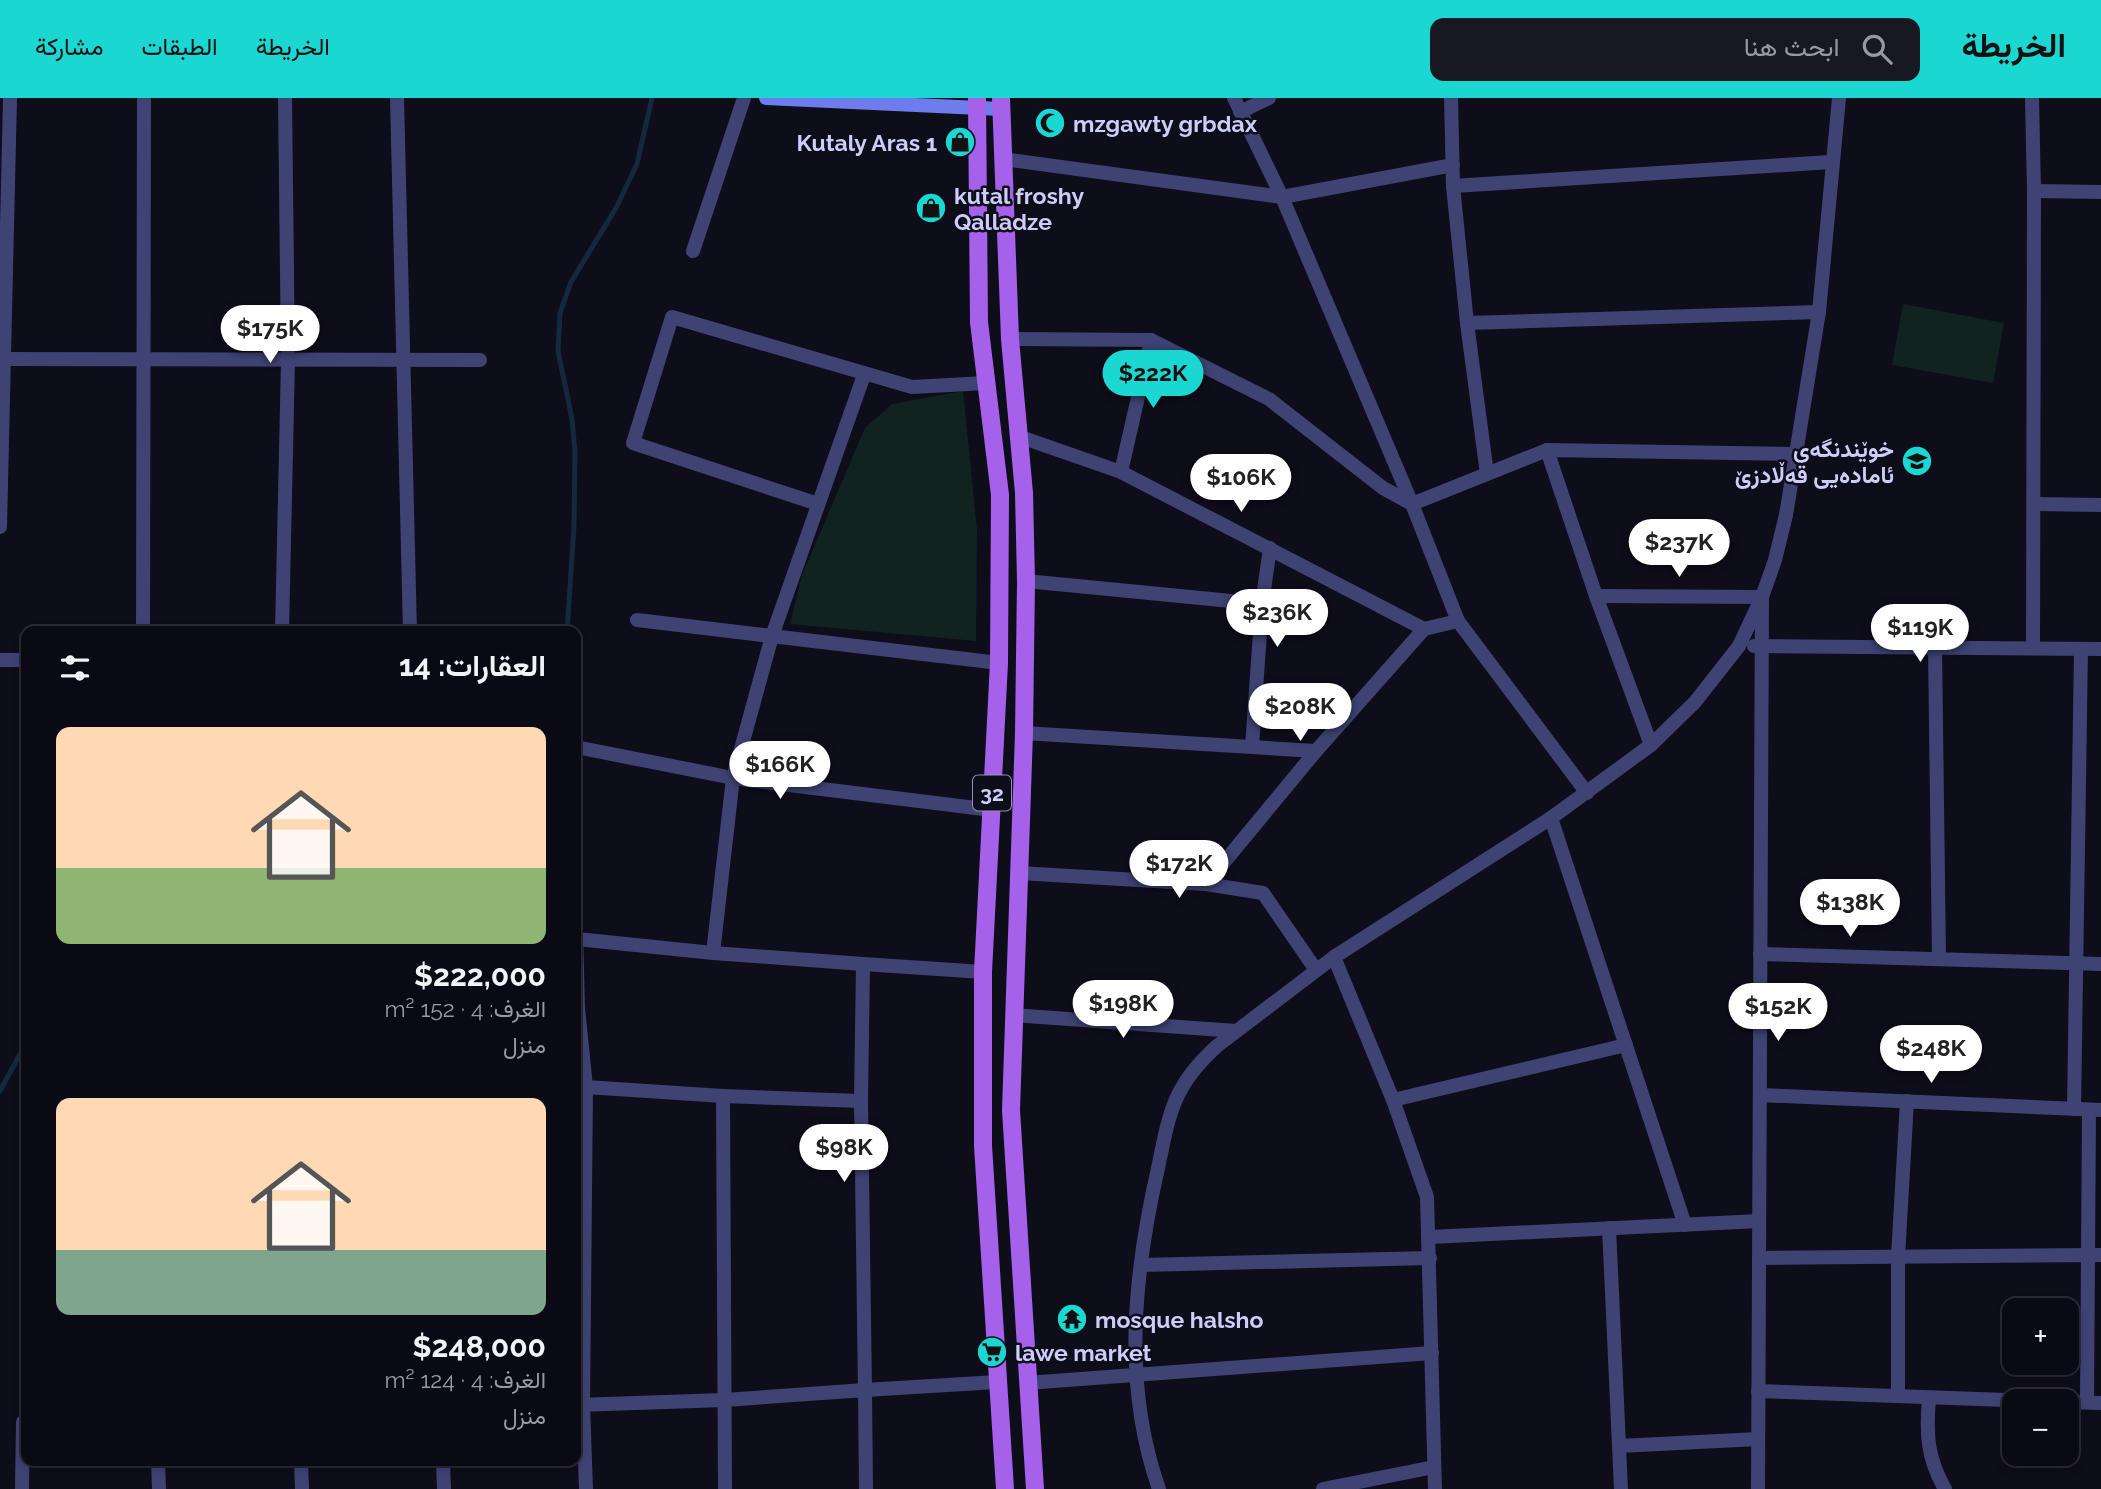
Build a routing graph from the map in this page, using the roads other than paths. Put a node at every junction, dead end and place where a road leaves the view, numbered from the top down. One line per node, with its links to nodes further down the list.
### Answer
1 (10, 98): 27 (street)
2 (144, 98): 28 (street)
3 (285, 98): 29 (street)
4 (397, 98): 30 (street)
5 (744, 98): 22 (street)
6 (765, 98): 12 (street)
7 (1234, 98): 14 (street)
8 (1269, 98): 14 (street)
9 (1451, 98): 17 (street)
10 (1839, 98): 16 (street)
11 (2032, 98): 19 (street)
12 (977, 103): 13 (street); 33 (main road, 32)
13 (1001, 104): 15 (main road, 32)
14 (1240, 112): 21 (street)
15 (1003, 159): 21 (street); 25 (main road, 32)
16 (1832, 162): 18 (street); 23 (street)
17 (1453, 165): 18 (street); 21 (street)
18 (1453, 186): 24 (street)
19 (2034, 191): 20 (street); 41 (street)
20 (2101, 192)
21 (1282, 197): 40 (street)
22 (693, 251)
23 (1819, 312): 24 (street); 36 (street)
24 (1467, 323): 38 (street)
25 (1010, 339): 26 (street); 34 (main road, 32)
26 (1151, 340): 37 (street); 40 (street)
27 (2, 359): 28 (street); 43 (street)
28 (144, 360): 29 (street); 51 (street)
29 (288, 360): 30 (street); 52 (street)
30 (404, 360): 31 (street); 53 (street)
31 (480, 360)
32 (864, 375): 33 (street); 39 (street); 39 (street)
33 (986, 383): 64 (main road, 32)
34 (1018, 436): 37 (street); 45 (main road, 32)
35 (1547, 450): 36 (street); 38 (street); 46 (street)
36 (1797, 454): 47 (street)
37 (1121, 472): 44 (street)
38 (1487, 474): 40 (street)
39 (818, 504): 55 (street)
40 (1412, 504): 50 (street)
41 (2034, 504): 42 (street); 59 (street)
42 (2101, 505)
43 (0, 527)
44 (1270, 548): 48 (street); 54 (street)
45 (1027, 581): 48 (street); 65 (main road, 32)
46 (1596, 596): 47 (street); 66 (street)
47 (1762, 597): 56 (street); 57 (street)
48 (1262, 604): 67 (street)
49 (637, 620): 55 (street)
50 (1458, 621): 54 (street); 71 (street)
51 (143, 626)
52 (282, 626)
53 (410, 626)
54 (1424, 629): 69 (street)
55 (772, 636): 64 (street); 70 (street)
56 (1739, 646): 57 (street); 66 (street)
57 (1762, 646): 58 (street); 78 (street)
58 (1936, 646): 59 (street); 80 (street)
59 (2033, 648): 60 (street)
60 (2081, 649): 61 (street); 81 (street)
61 (2101, 649)
62 (0, 660): 63 (street)
63 (21, 660)
64 (999, 663): 72 (main road, 32)
65 (1024, 733): 67 (street); 74 (main road, 32)
66 (1651, 745): 71 (street)
67 (1252, 747): 69 (street)
68 (581, 748): 70 (street)
69 (1316, 751): 75 (street)
70 (733, 778): 72 (street); 77 (street)
71 (1587, 793): 73 (street)
72 (992, 810): 85 (main road, 32)
73 (1551, 818): 79 (street); 89 (street)
74 (1019, 873): 75 (street); 86 (main road, 32)
75 (1206, 884): 84 (street)
76 (581, 937): 77 (street)
77 (713, 953): 82 (street)
78 (1760, 954): 80 (street); 91 (street)
79 (1334, 957): 84 (street); 93 (street)
80 (1939, 959): 81 (street)
81 (2076, 963): 83 (street); 96 (street)
82 (863, 964): 85 (street); 94 (street)
83 (2101, 964)
84 (1315, 970): 87 (street)
85 (983, 972): 110 (main road, 32)
86 (1013, 1015): 87 (street); 111 (main road, 32)
87 (1236, 1031): 106 (street)
88 (581, 1043): 90 (street)
89 (1626, 1045): 93 (street); 99 (street)
90 (586, 1087): 92 (street); 107 (street)
91 (1760, 1095): 95 (street); 98 (street)
92 (723, 1096): 94 (street); 116 (street)
93 (1393, 1100): 101 (street)
94 (861, 1101): 112 (street)
95 (1907, 1101): 96 (street); 103 (street)
96 (2074, 1109): 97 (street)
97 (2095, 1110): 102 (street)
98 (1759, 1221): 99 (street); 105 (street)
99 (1685, 1225): 100 (street)
100 (1609, 1228): 101 (street); 122 (street)
101 (1430, 1237): 104 (street)
102 (2095, 1255): 103 (street); 118 (street)
103 (1898, 1257): 105 (street); 114 (street)
104 (1430, 1258): 106 (street); 108 (street)
105 (1759, 1258): 113 (street)
106 (1141, 1265): 109 (street)
107 (581, 1352)
108 (1432, 1353): 109 (street); 127 (street)
109 (1136, 1375): 111 (street); 137 (street)
110 (997, 1382): 112 (street); 135 (main road, 32)
111 (1027, 1383): 136 (main road, 32)
112 (865, 1390): 116 (street); 134 (street)
113 (1758, 1391): 114 (street); 121 (street)
114 (1898, 1396): 115 (street)
115 (1929, 1398): 117 (street); 142 (street)
116 (724, 1400): 119 (street); 133 (street)
117 (2002, 1400)
118 (2094, 1402)
119 (581, 1405)
120 (581, 1419): 132 (street)
121 (1758, 1439): 122 (street); 141 (street)
122 (1619, 1446): 140 (street)
123 (22, 1466): 128 (street)
124 (158, 1466): 129 (street)
125 (301, 1466): 130 (street)
126 (443, 1466): 131 (street)
127 (1434, 1467): 138 (street); 139 (street)
128 (22, 1489)
129 (159, 1489)
130 (302, 1489)
131 (444, 1489)
132 (586, 1489)
133 (725, 1489)
134 (866, 1489)
135 (1005, 1489)
136 (1035, 1489)
137 (1159, 1489)
138 (1324, 1489)
139 (1435, 1489)
140 (1621, 1489)
141 (1758, 1489)
142 (1945, 1489)

